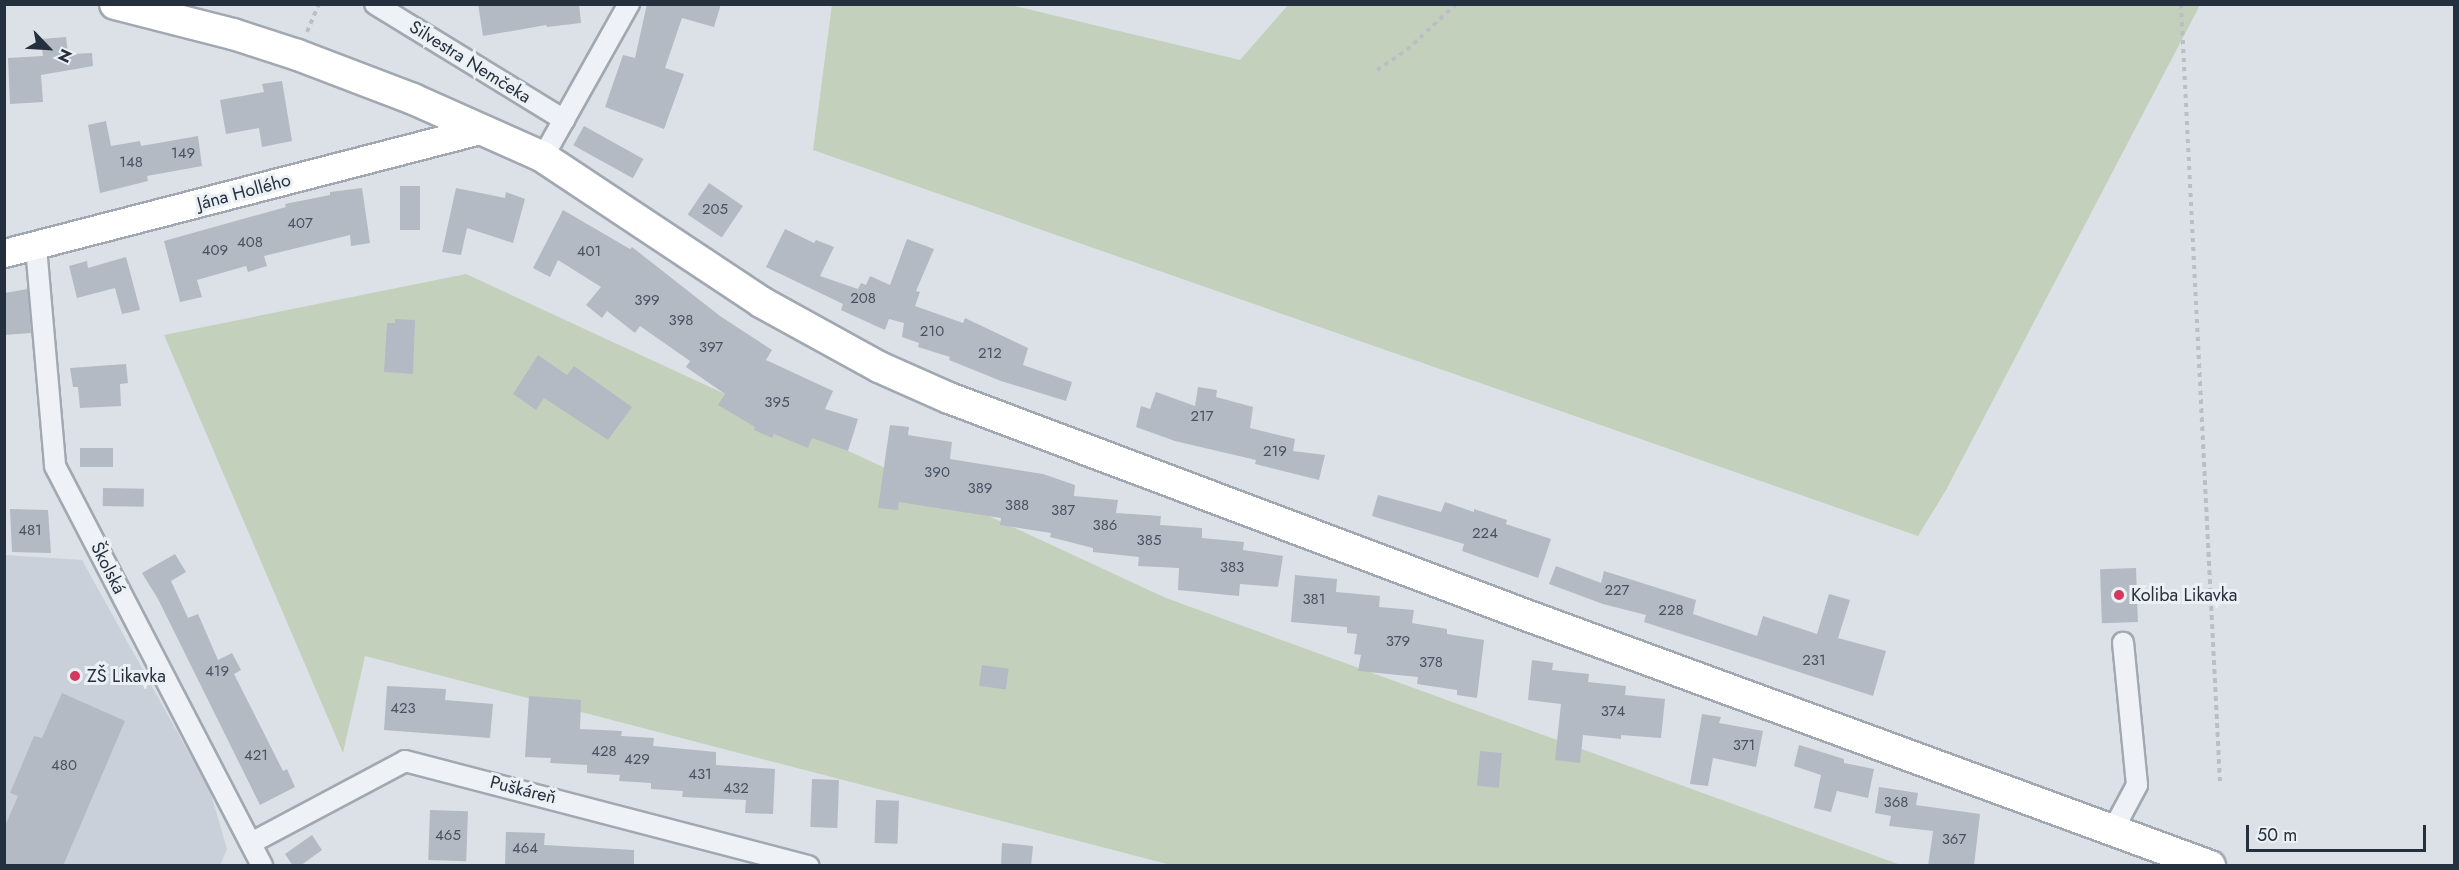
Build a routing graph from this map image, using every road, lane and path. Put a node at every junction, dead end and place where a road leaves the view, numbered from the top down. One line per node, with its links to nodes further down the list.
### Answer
1 (115, 4): 8 (main road)
2 (375, 4): 7 (street, Silvestra Nemčeka)
3 (630, 4): 7 (street)
4 (1456, 4): 6 (path)
5 (2181, 4): 13 (path)
6 (1377, 70)
7 (564, 120): 9 (street)
8 (483, 129): 9 (main road); 10 (street, Jána Hollého)
9 (543, 157): 14 (main road)
10 (36, 247): 11 (street, Jána Hollého); 15 (street, Školská)
11 (4, 253)
12 (2123, 643): 14 (street)
13 (2220, 781)
14 (2113, 830): 16 (main road)
15 (251, 843): 17 (street, Školská); 18 (street, Puškáreň)
16 (2173, 859): 19 (main road)
17 (262, 866)
18 (809, 866)
19 (2210, 866)

